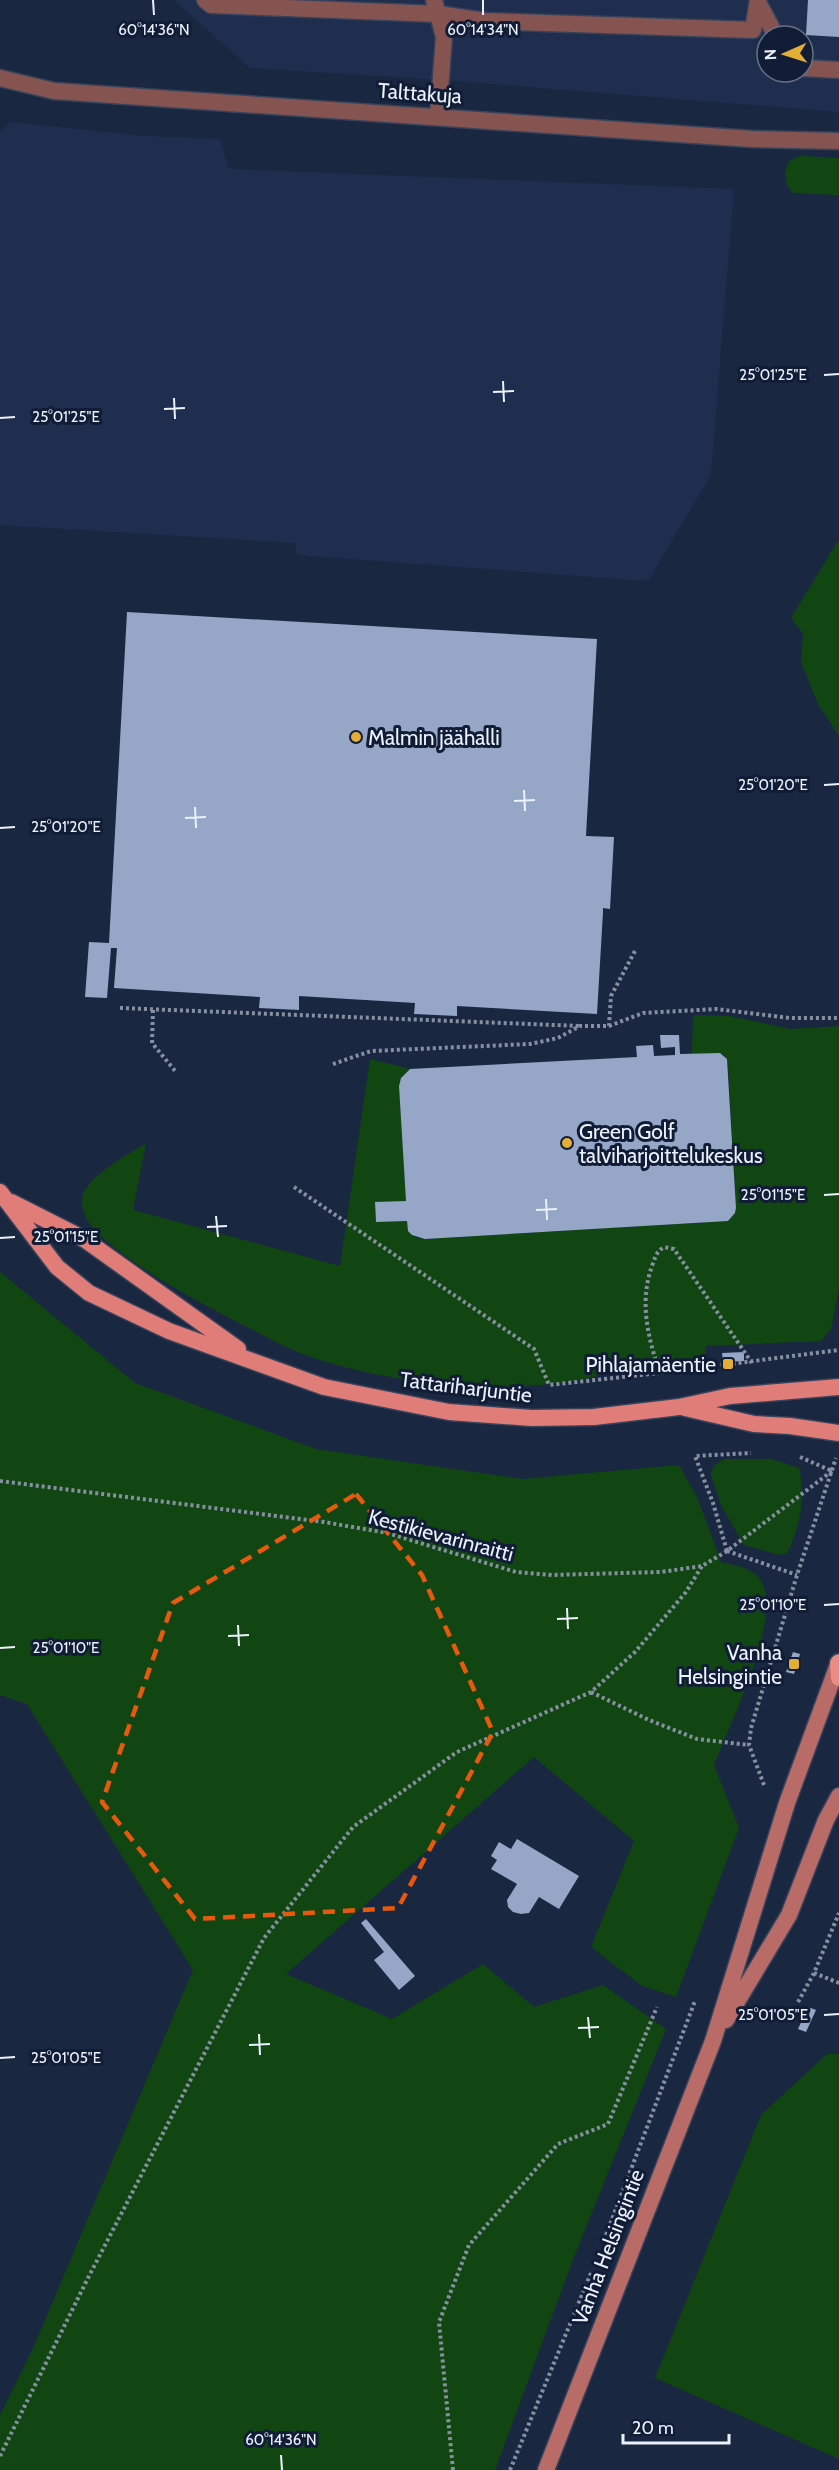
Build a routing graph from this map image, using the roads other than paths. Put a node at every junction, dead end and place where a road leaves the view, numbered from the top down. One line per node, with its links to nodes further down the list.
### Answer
1 (205, 0): 3 (street)
2 (758, 1): 3 (street); 4 (street)
3 (436, 7): 8 (street)
4 (770, 24)
5 (815, 69): 6 (street)
6 (839, 70)
7 (0, 78): 8 (street, Talttakuja)
8 (438, 116): 9 (street, Talttakuja)
9 (839, 141)
10 (4, 1196): 11 (main road, Tattariharjuntie); 11 (main road, Tattariharjuntie)
11 (255, 1361): 13 (main road, Tattariharjuntie)
12 (839, 1387): 13 (main road, Tattariharjuntie)
13 (679, 1407): 14 (main road, Tattariharjuntie)
14 (839, 1433)
15 (839, 1668): 17 (main road, Vanha Helsingintie)
16 (839, 1796): 17 (main road, Vanha Helsingintie)
17 (713, 2041): 18 (main road, Vanha Helsingintie)
18 (546, 2470)

